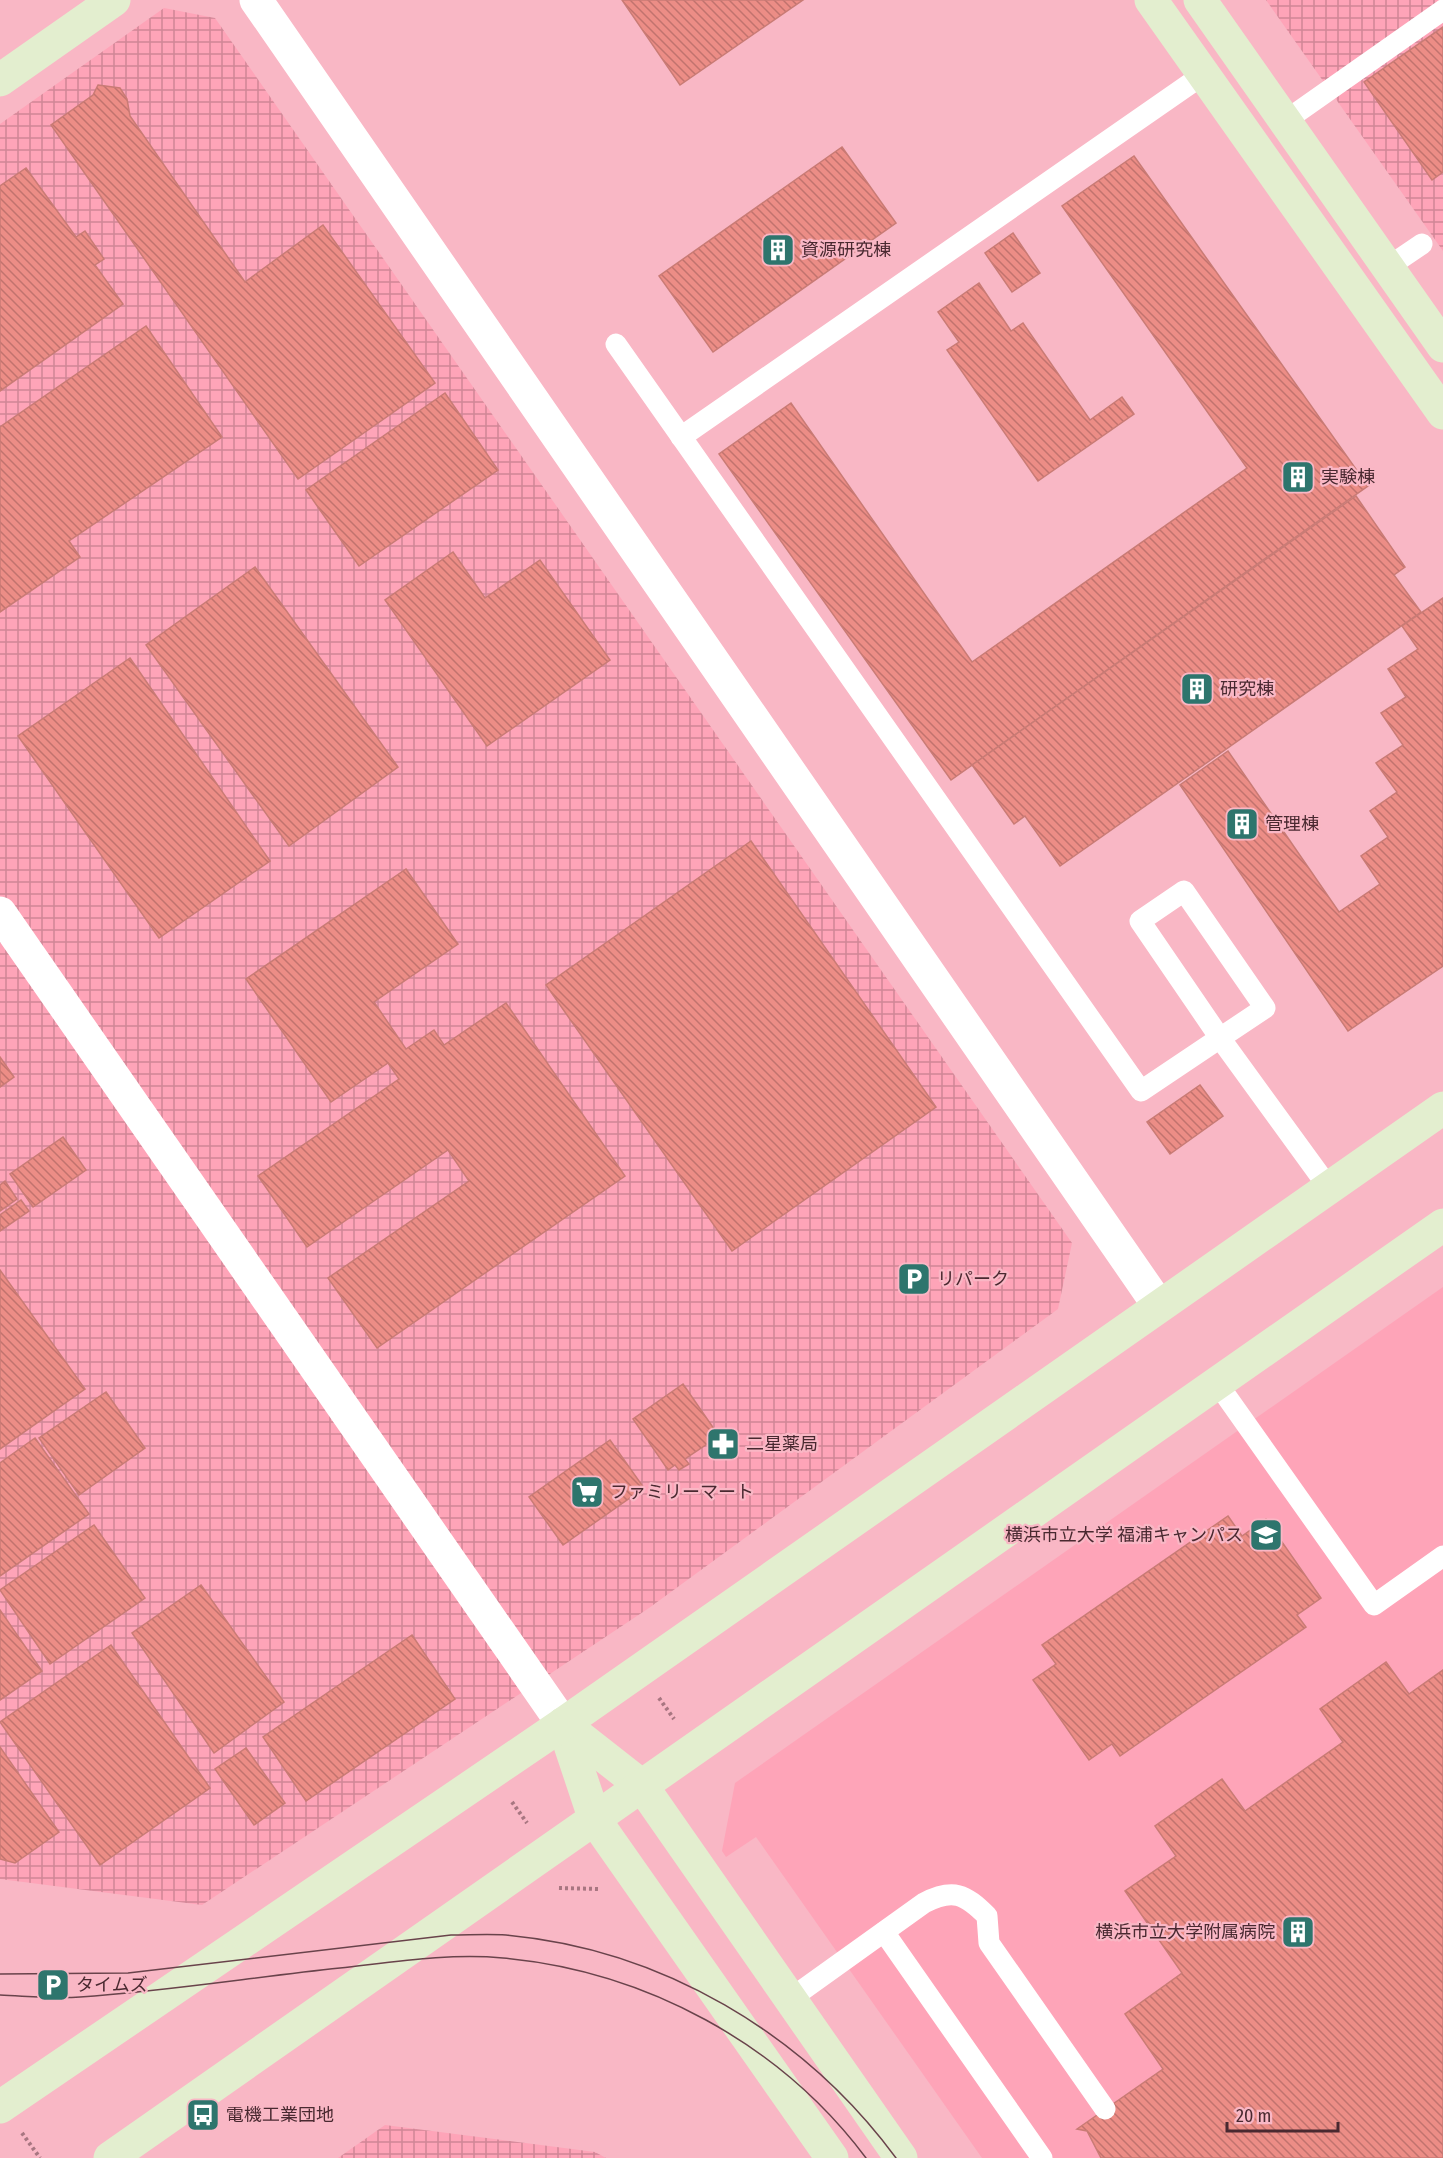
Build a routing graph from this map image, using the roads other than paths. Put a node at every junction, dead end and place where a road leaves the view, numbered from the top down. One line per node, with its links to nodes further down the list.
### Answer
1 (114, 0): 7 (street)
2 (256, 0): 20 (street)
3 (1151, 0): 6 (street)
4 (1200, 0): 8 (street)
5 (1443, 10): 8 (lane)
6 (1204, 74): 13 (street); 14 (lane)
7 (0, 80)
8 (1285, 121): 10 (street)
9 (1422, 244): 10 (lane)
10 (1388, 267): 12 (street)
11 (616, 344): 14 (lane)
12 (1443, 346)
13 (1443, 413)
14 (681, 437): 16 (lane)
15 (0, 913): 23 (street)
16 (1220, 1038): 16 (lane); 18 (lane)
17 (1443, 1108): 18 (street)
18 (1329, 1188): 20 (street)
19 (1443, 1225): 21 (street)
20 (1159, 1306): 23 (street)
21 (1217, 1383): 22 (lane); 24 (street)
22 (1443, 1556)
23 (563, 1724): 24 (street); 25 (street); 28 (street)
24 (642, 1786): 25 (street); 27 (street)
25 (595, 1820): 30 (street); 31 (street)
26 (884, 1932): 27 (lane); 29 (lane); 33 (lane)
27 (790, 1999): 32 (street)
28 (0, 2107)
29 (1105, 2109)
30 (111, 2158)
31 (832, 2158)
32 (901, 2158)
33 (1042, 2158)

